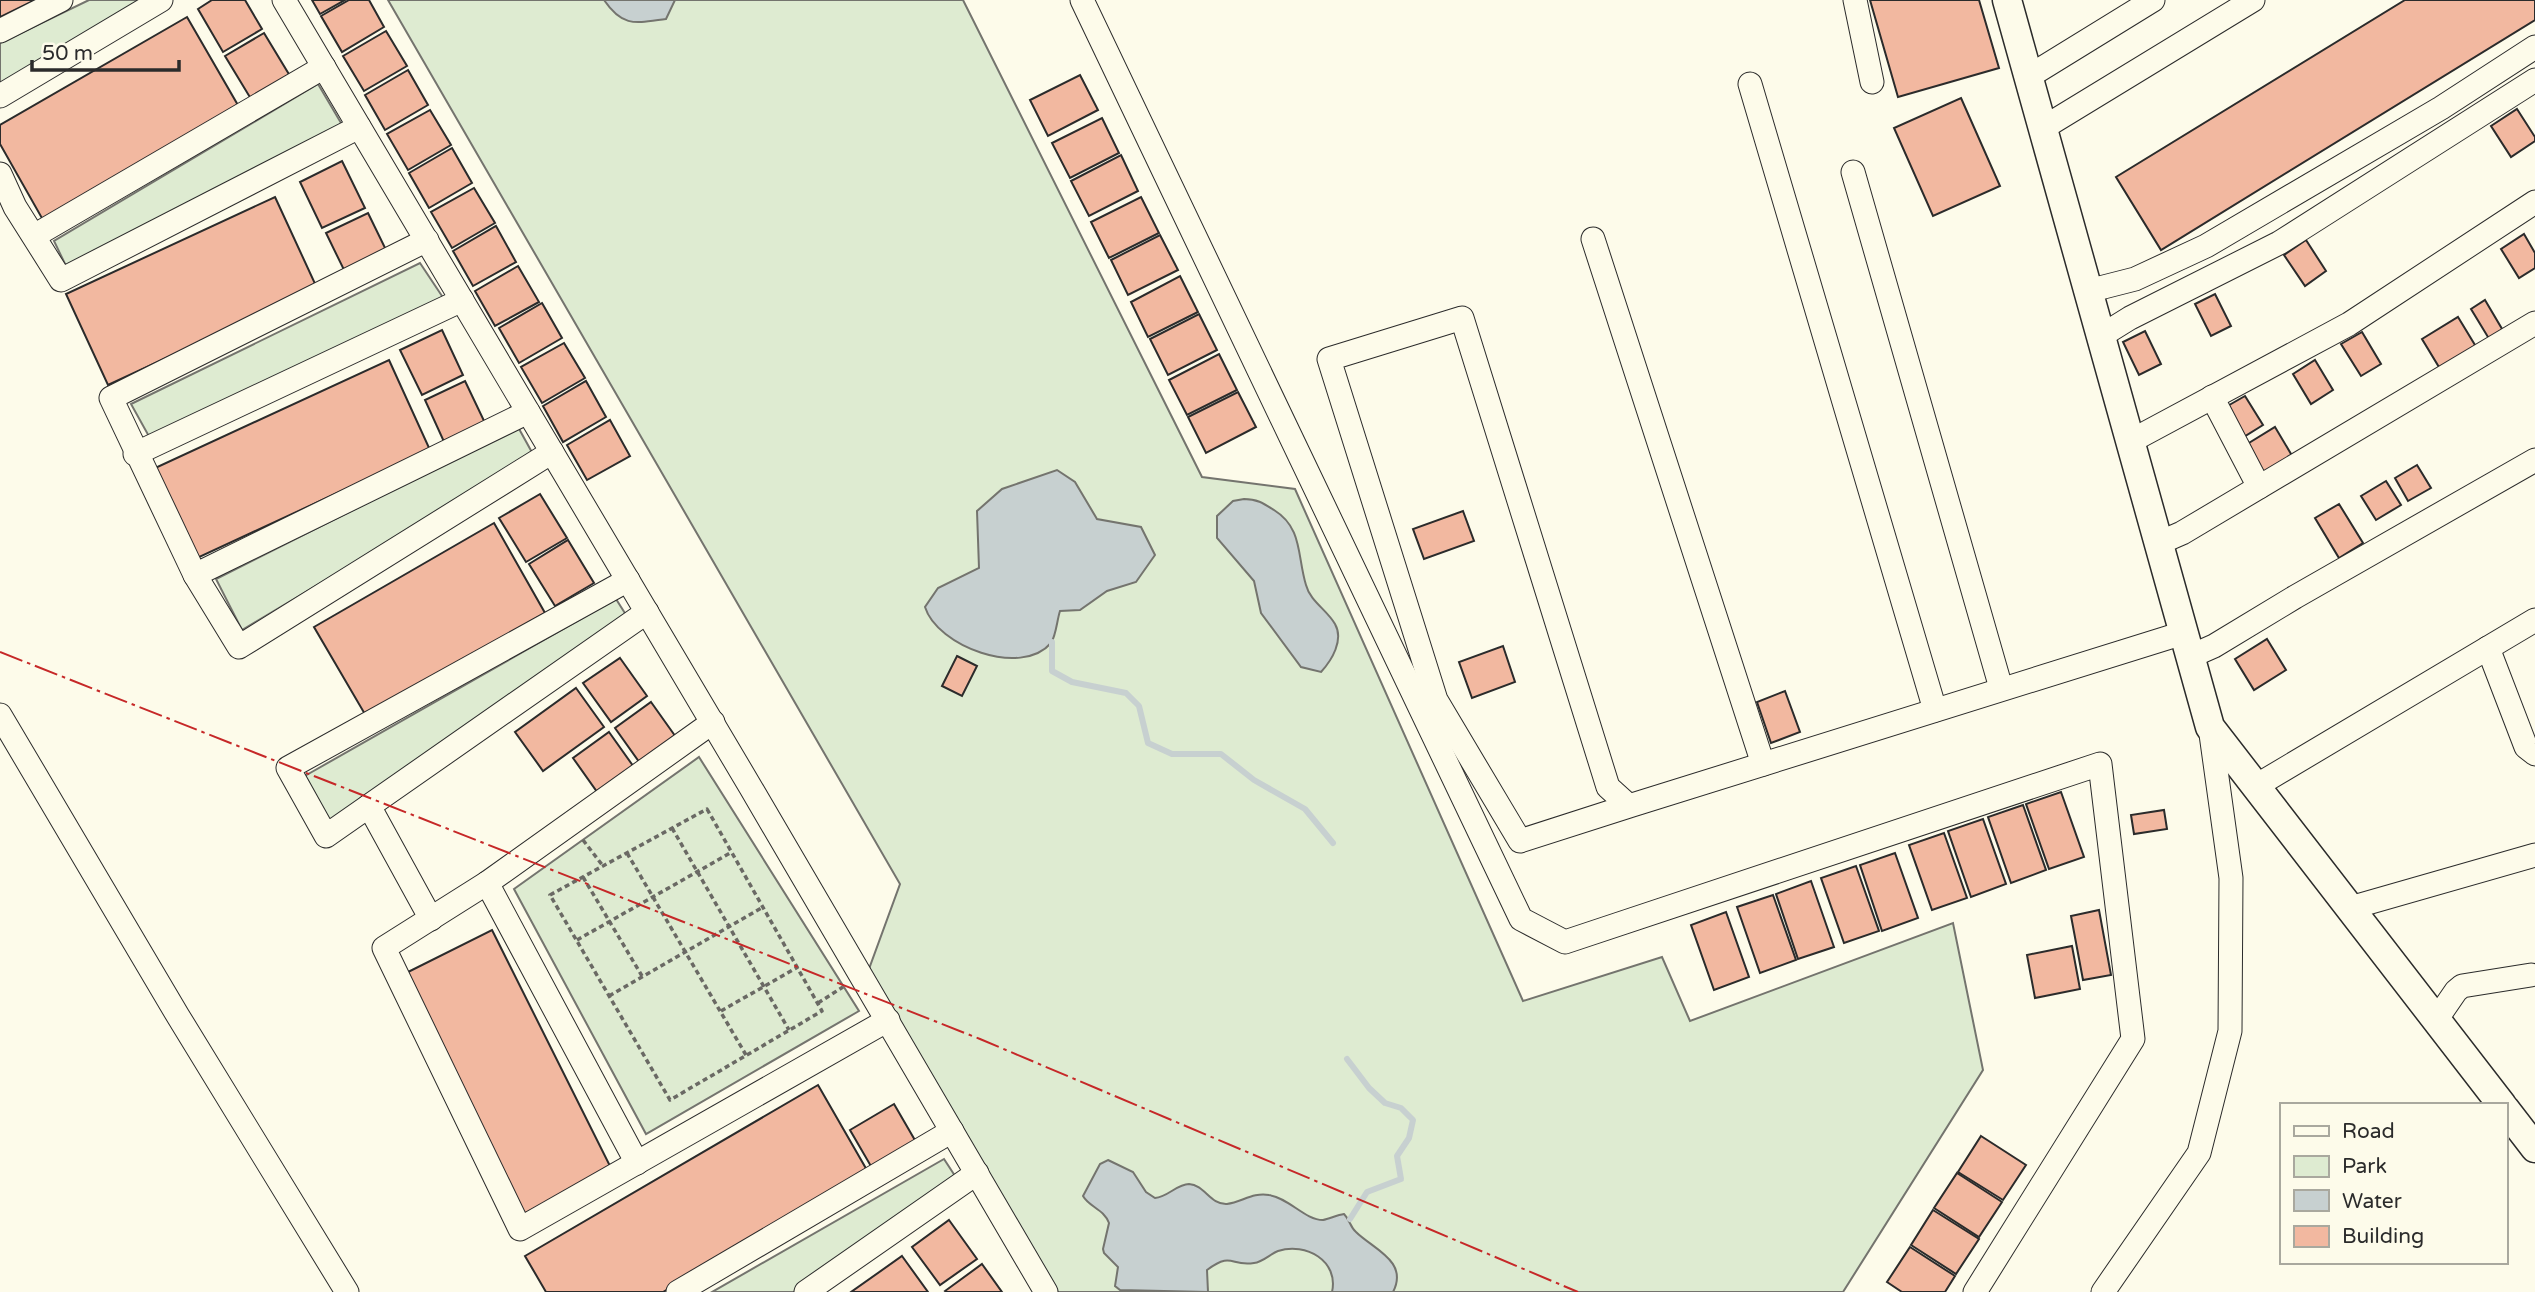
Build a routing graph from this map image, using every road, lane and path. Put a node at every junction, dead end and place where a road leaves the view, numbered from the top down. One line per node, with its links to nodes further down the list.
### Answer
1 (61, 0): 9 (street)
2 (161, 0): 16 (street)
3 (284, 0): 11 (street)
4 (1082, 0): 92 (street)
5 (1855, 0): 14 (street)
6 (2007, 0): 12 (main road)
7 (2153, 0): 12 (street)
8 (2253, 0): 18 (street)
9 (0, 31)
10 (2535, 47): 25 (street)
11 (324, 67): 17 (street); 22 (street)
12 (2028, 77): 18 (main road)
13 (2535, 80): 28 (street)
14 (1872, 82)
15 (1750, 84): 44 (street)
16 (0, 96)
17 (359, 127): 22 (street); 24 (street)
18 (2043, 128): 25 (main road)
19 (1853, 172): 43 (street)
20 (0, 174): 22 (street)
21 (2535, 202): 29 (street)
22 (34, 236)
23 (1592, 239): 49 (street)
24 (427, 240): 26 (street); 33 (street)
25 (2088, 291): 28 (main road)
26 (462, 300): 30 (street); 33 (street)
27 (2535, 323): 35 (street)
28 (2101, 336): 31 (main road)
29 (2212, 397): 31 (street); 35 (street)
30 (528, 412): 32 (street); 37 (street)
31 (2131, 442): 36 (main road)
32 (552, 452): 37 (street); 38 (street)
33 (135, 454): 37 (street)
34 (2535, 460): 41 (street)
35 (2259, 487): 36 (street)
36 (2159, 543): 41 (main road)
37 (195, 575)
38 (628, 580): 39 (street); 51 (street)
39 (647, 612): 46 (street); 51 (street)
40 (2535, 620): 42 (street)
41 (2186, 645): 43 (street); 47 (main road)
42 (2488, 648): 48 (street); 50 (street)
43 (2001, 688): 44 (street)
44 (1934, 710): 49 (street)
45 (0, 715): 89 (street)
46 (713, 722): 53 (street); 71 (street)
47 (2210, 727): 50 (main road); 93 (street)
48 (2535, 754)
49 (1763, 764): 52 (street)
50 (2256, 786): 64 (main road)
51 (369, 806): 65 (street)
52 (1629, 806): 52 (street)
53 (571, 824): 58 (path); 61 (street)
54 (672, 828): 55 (path); 56 (path); 59 (path)
55 (732, 852): 59 (path); 63 (path)
56 (627, 853): 58 (path); 62 (path)
57 (2535, 855): 64 (street)
58 (603, 866): 60 (path)
59 (697, 872): 62 (path); 67 (path)
60 (583, 877): 66 (path); 68 (path)
61 (487, 883): 65 (street); 86 (street)
62 (653, 897): 66 (path); 69 (path)
63 (763, 907): 67 (path); 70 (path)
64 (2350, 908): 79 (main road)
65 (431, 919): 86 (street)
66 (609, 922): 68 (path); 73 (path)
67 (729, 927): 69 (path); 74 (path)
68 (577, 940): 75 (path)
69 (685, 951): 73 (path); 77 (path)
70 (798, 967): 74 (path); 76 (path)
71 (861, 974): 76 (path); 78 (street)
72 (2531, 975): 79 (street)
73 (642, 976): 75 (path)
74 (764, 987): 77 (path); 80 (path)
75 (609, 996): 81 (path)
76 (818, 1003): 80 (path)
77 (721, 1012): 81 (path)
78 (888, 1020): 84 (street); 86 (street)
79 (2436, 1020): 82 (main road)
80 (789, 1030): 81 (path)
81 (746, 1055)
82 (2500, 1103)
83 (2507, 1113): 85 (main road)
84 (952, 1131): 87 (street); 90 (street)
85 (2535, 1148)
86 (637, 1163)
87 (977, 1173): 88 (street); 91 (street)
88 (1041, 1290)
89 (347, 1292)
90 (678, 1292)
91 (806, 1292)
92 (1975, 1292)
93 (2103, 1292)

